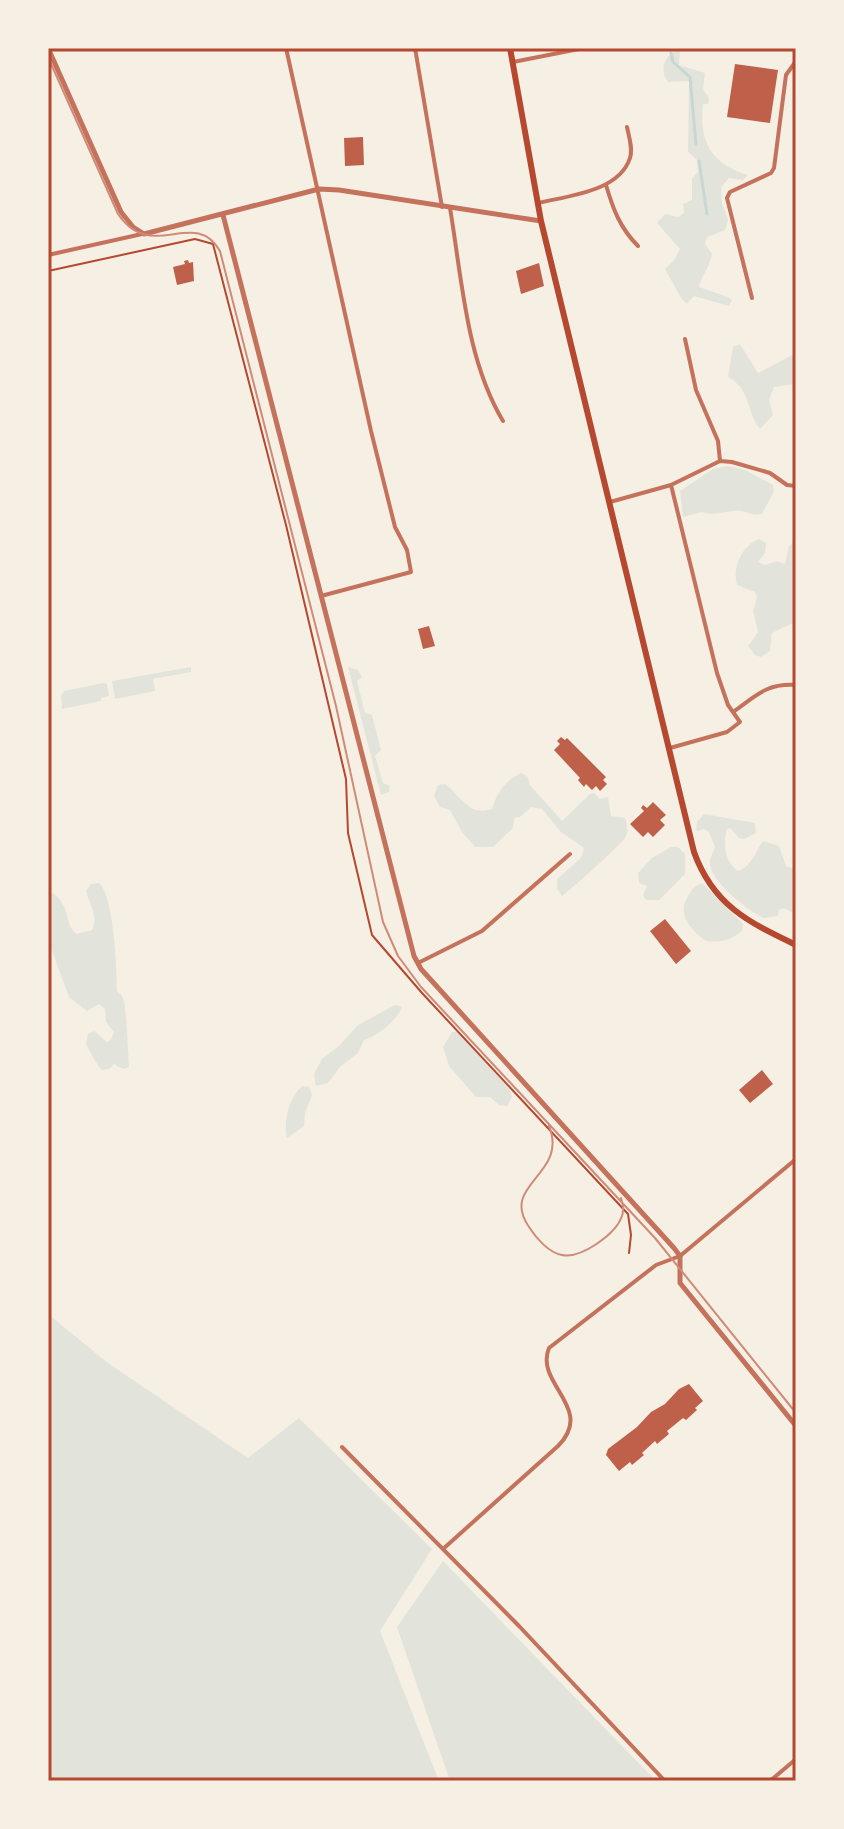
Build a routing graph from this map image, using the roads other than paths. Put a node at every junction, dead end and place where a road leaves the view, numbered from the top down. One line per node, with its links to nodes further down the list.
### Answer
1 (48, 48): 17 (street)
2 (286, 48): 11 (street)
3 (415, 48): 13 (street)
4 (510, 48): 8 (main road)
5 (584, 48): 6 (street)
6 (575, 50): 8 (street)
7 (796, 61): 20 (street)
8 (513, 62): 12 (main road)
9 (627, 127): 10 (street)
10 (606, 185): 12 (street); 18 (street)
11 (319, 189): 13 (street); 15 (street); 27 (street)
12 (538, 203): 16 (main road)
13 (442, 207): 14 (street)
14 (450, 208): 16 (street); 22 (street)
15 (223, 215): 17 (street); 27 (street)
16 (541, 221): 26 (main road)
17 (144, 234): 19 (street)
18 (638, 246)
19 (48, 255)
20 (752, 298)
21 (685, 339): 23 (street)
22 (503, 421)
23 (720, 461): 24 (street); 25 (street)
24 (671, 485): 26 (street); 29 (street)
25 (796, 486)
26 (610, 502): 30 (main road)
27 (321, 596): 33 (street)
28 (796, 685): 29 (street)
29 (733, 712): 30 (street)
30 (670, 748): 32 (main road)
31 (570, 854): 33 (street)
32 (796, 945)
33 (418, 963): 35 (street)
34 (796, 1159): 35 (street)
35 (680, 1256): 36 (street); 38 (street)
36 (796, 1426)
37 (342, 1447): 38 (street)
38 (443, 1549): 40 (street)
39 (796, 1759): 41 (street)
40 (665, 1781)
41 (770, 1781)

